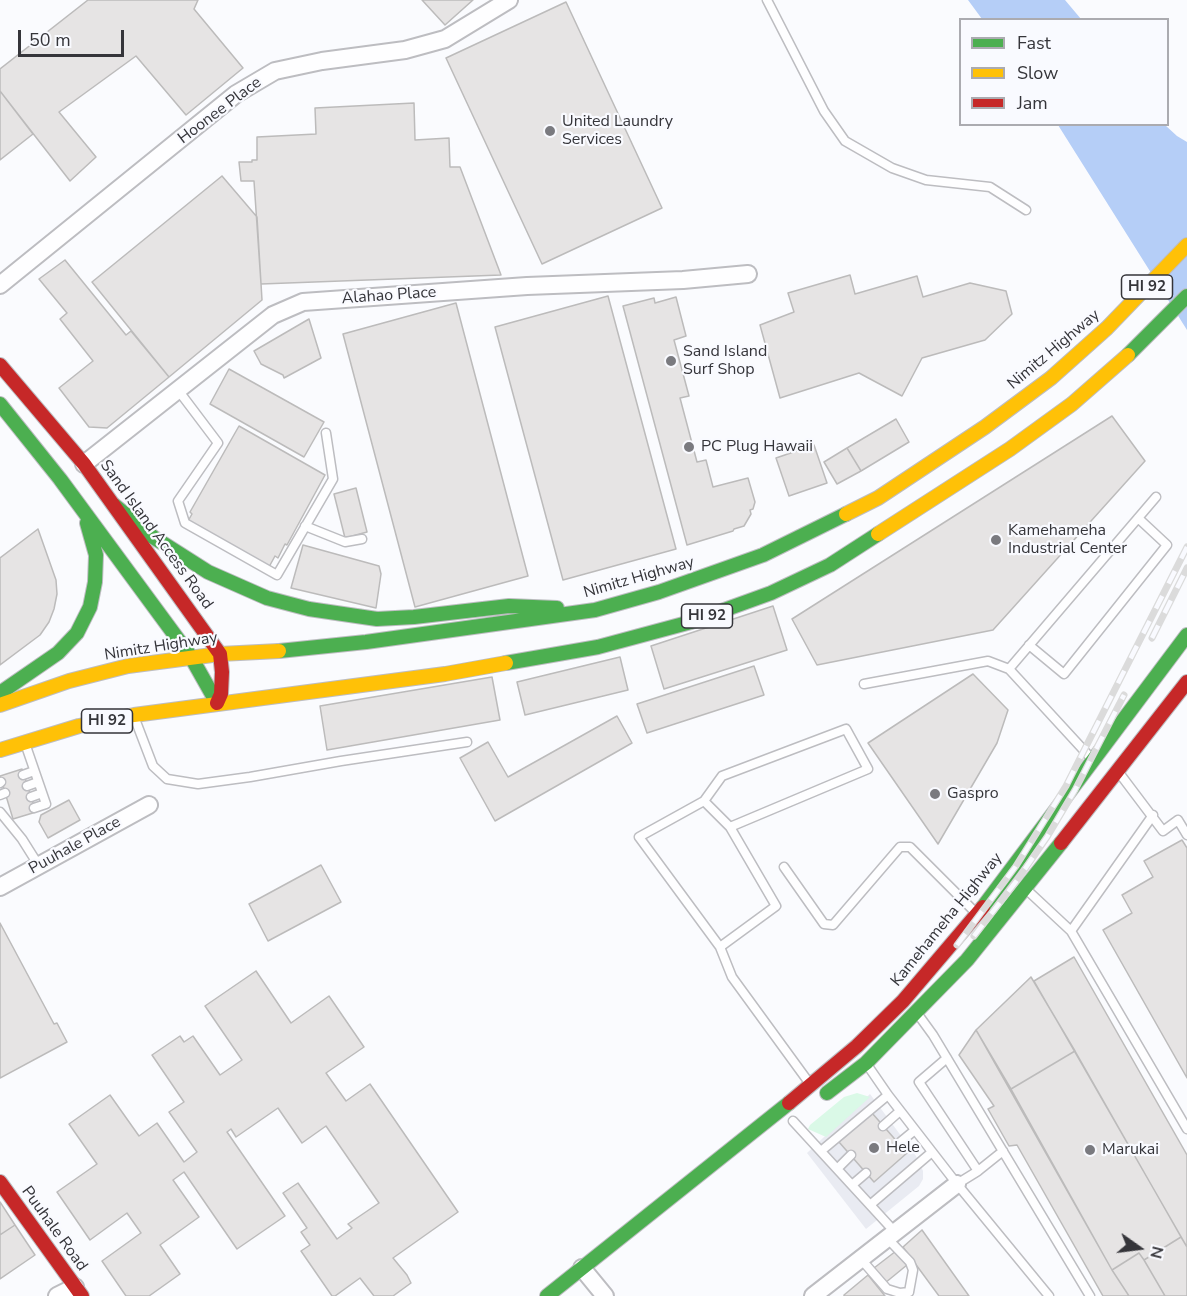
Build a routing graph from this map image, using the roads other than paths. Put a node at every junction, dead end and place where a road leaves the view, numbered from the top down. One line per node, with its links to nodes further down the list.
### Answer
1 (509, 0): 6 (street, Hoonee Place)
2 (767, 0): 3 (lane)
3 (1026, 210)
4 (1187, 245): 19 (main road, Nimitz Highway / HI 92)
5 (748, 274): 9 (street, Alahao Place)
6 (0, 285)
7 (1187, 296): 28 (main road, HI 92)
8 (0, 365): 12 (main road, Sand Island Access Road)
9 (178, 390): 12 (street, Alahao Place); 17 (lane)
10 (0, 404): 15 (main road)
11 (326, 433): 17 (lane)
12 (84, 464): 14 (main road, Sand Island Access Road)
13 (1156, 497): 16 (lane)
14 (114, 505): 19 (main road); 22 (main road, Sand Island Access Road)
15 (83, 510): 23 (main road); 27 (main road)
16 (1138, 518): 21 (lane); 21 (lane)
17 (305, 526): 18 (lane)
18 (362, 539)
19 (595, 610): 22 (main road, Nimitz Highway / HI 92)
20 (1185, 637): 34 (main road, Kamehameha Highway)
21 (1029, 645): 24 (lane)
22 (220, 654): 23 (main road, Nimitz Highway / HI 92); 28 (main road)
23 (191, 657): 28 (main road); 29 (main road, Nimitz Highway / HI 92)
24 (1009, 669): 26 (lane); 34 (lane)
25 (1187, 682): 34 (main road, Kamehameha Highway)
26 (864, 684)
27 (0, 693)
28 (217, 703): 30 (main road, HI 92)
29 (0, 705)
30 (134, 715): 31 (main road, HI 92); 32 (lane)
31 (25, 742): 33 (main road, HI 92); 35 (lane)
32 (467, 742)
33 (0, 750)
34 (1105, 766): 45 (lane); 51 (main road, Kamehameha Highway); 52 (main road, Kamehameha Highway)
35 (34, 771): 36 (lane); 37 (lane)
36 (23, 775)
37 (38, 782): 38 (lane); 39 (lane)
38 (27, 786)
39 (42, 793): 40 (lane); 43 (lane)
40 (31, 797)
41 (704, 801): 46 (lane); 46 (lane); 54 (lane)
42 (149, 805): 48 (street, Puuhale Place)
43 (34, 808)
44 (5, 812): 48 (lane)
45 (1153, 815): 47 (lane); 53 (lane)
46 (729, 826): 54 (lane)
47 (1187, 835)
48 (39, 866): 50 (street, Puuhale Place)
49 (784, 867): 52 (lane)
50 (0, 887)
51 (1024, 887): 53 (lane); 55 (main road, Kamehameha Highway)
52 (977, 915): 58 (main road, Kamehameha Highway)
53 (1071, 931): 65 (lane)
54 (720, 946): 58 (lane)
55 (917, 1013): 56 (lane); 57 (main road, Kamehameha Highway)
56 (947, 1058): 69 (lane); 73 (lane)
57 (866, 1063): 59 (lane); 60 (main road, Kamehameha Highway)
58 (811, 1086): 60 (lane); 81 (main road, Kamehameha Highway)
59 (888, 1095): 61 (lane); 68 (lane)
60 (814, 1104): 62 (main road, Kamehameha Highway)
61 (900, 1111): 63 (lane); 66 (lane)
62 (793, 1121): 64 (main road, Kamehameha Highway); 68 (lane)
63 (883, 1126)
64 (781, 1129)
65 (1187, 1129)
66 (915, 1130): 67 (lane); 70 (lane)
67 (898, 1144)
68 (821, 1151): 72 (lane)
69 (1003, 1151): 73 (lane); 90 (lane)
70 (932, 1152): 76 (lane); 78 (lane)
71 (851, 1155): 72 (lane)
72 (837, 1169): 77 (lane)
73 (978, 1171): 76 (lane)
74 (866, 1173): 77 (lane)
75 (0, 1182): 83 (main road, Puuhale Road)
76 (957, 1184): 79 (street); 89 (lane)
77 (852, 1185): 78 (lane)
78 (870, 1205): 79 (lane)
79 (890, 1234): 80 (street); 84 (lane)
80 (861, 1258): 84 (lane); 88 (street)
81 (592, 1273): 82 (main road, Kamehameha Highway); 86 (main road, Kamehameha Highway); 87 (street)
82 (578, 1290)
83 (79, 1292): 85 (street)
84 (911, 1294)
85 (57, 1296)
86 (547, 1296)
87 (605, 1296)
88 (813, 1296)
89 (1050, 1296)
90 (1090, 1296)

